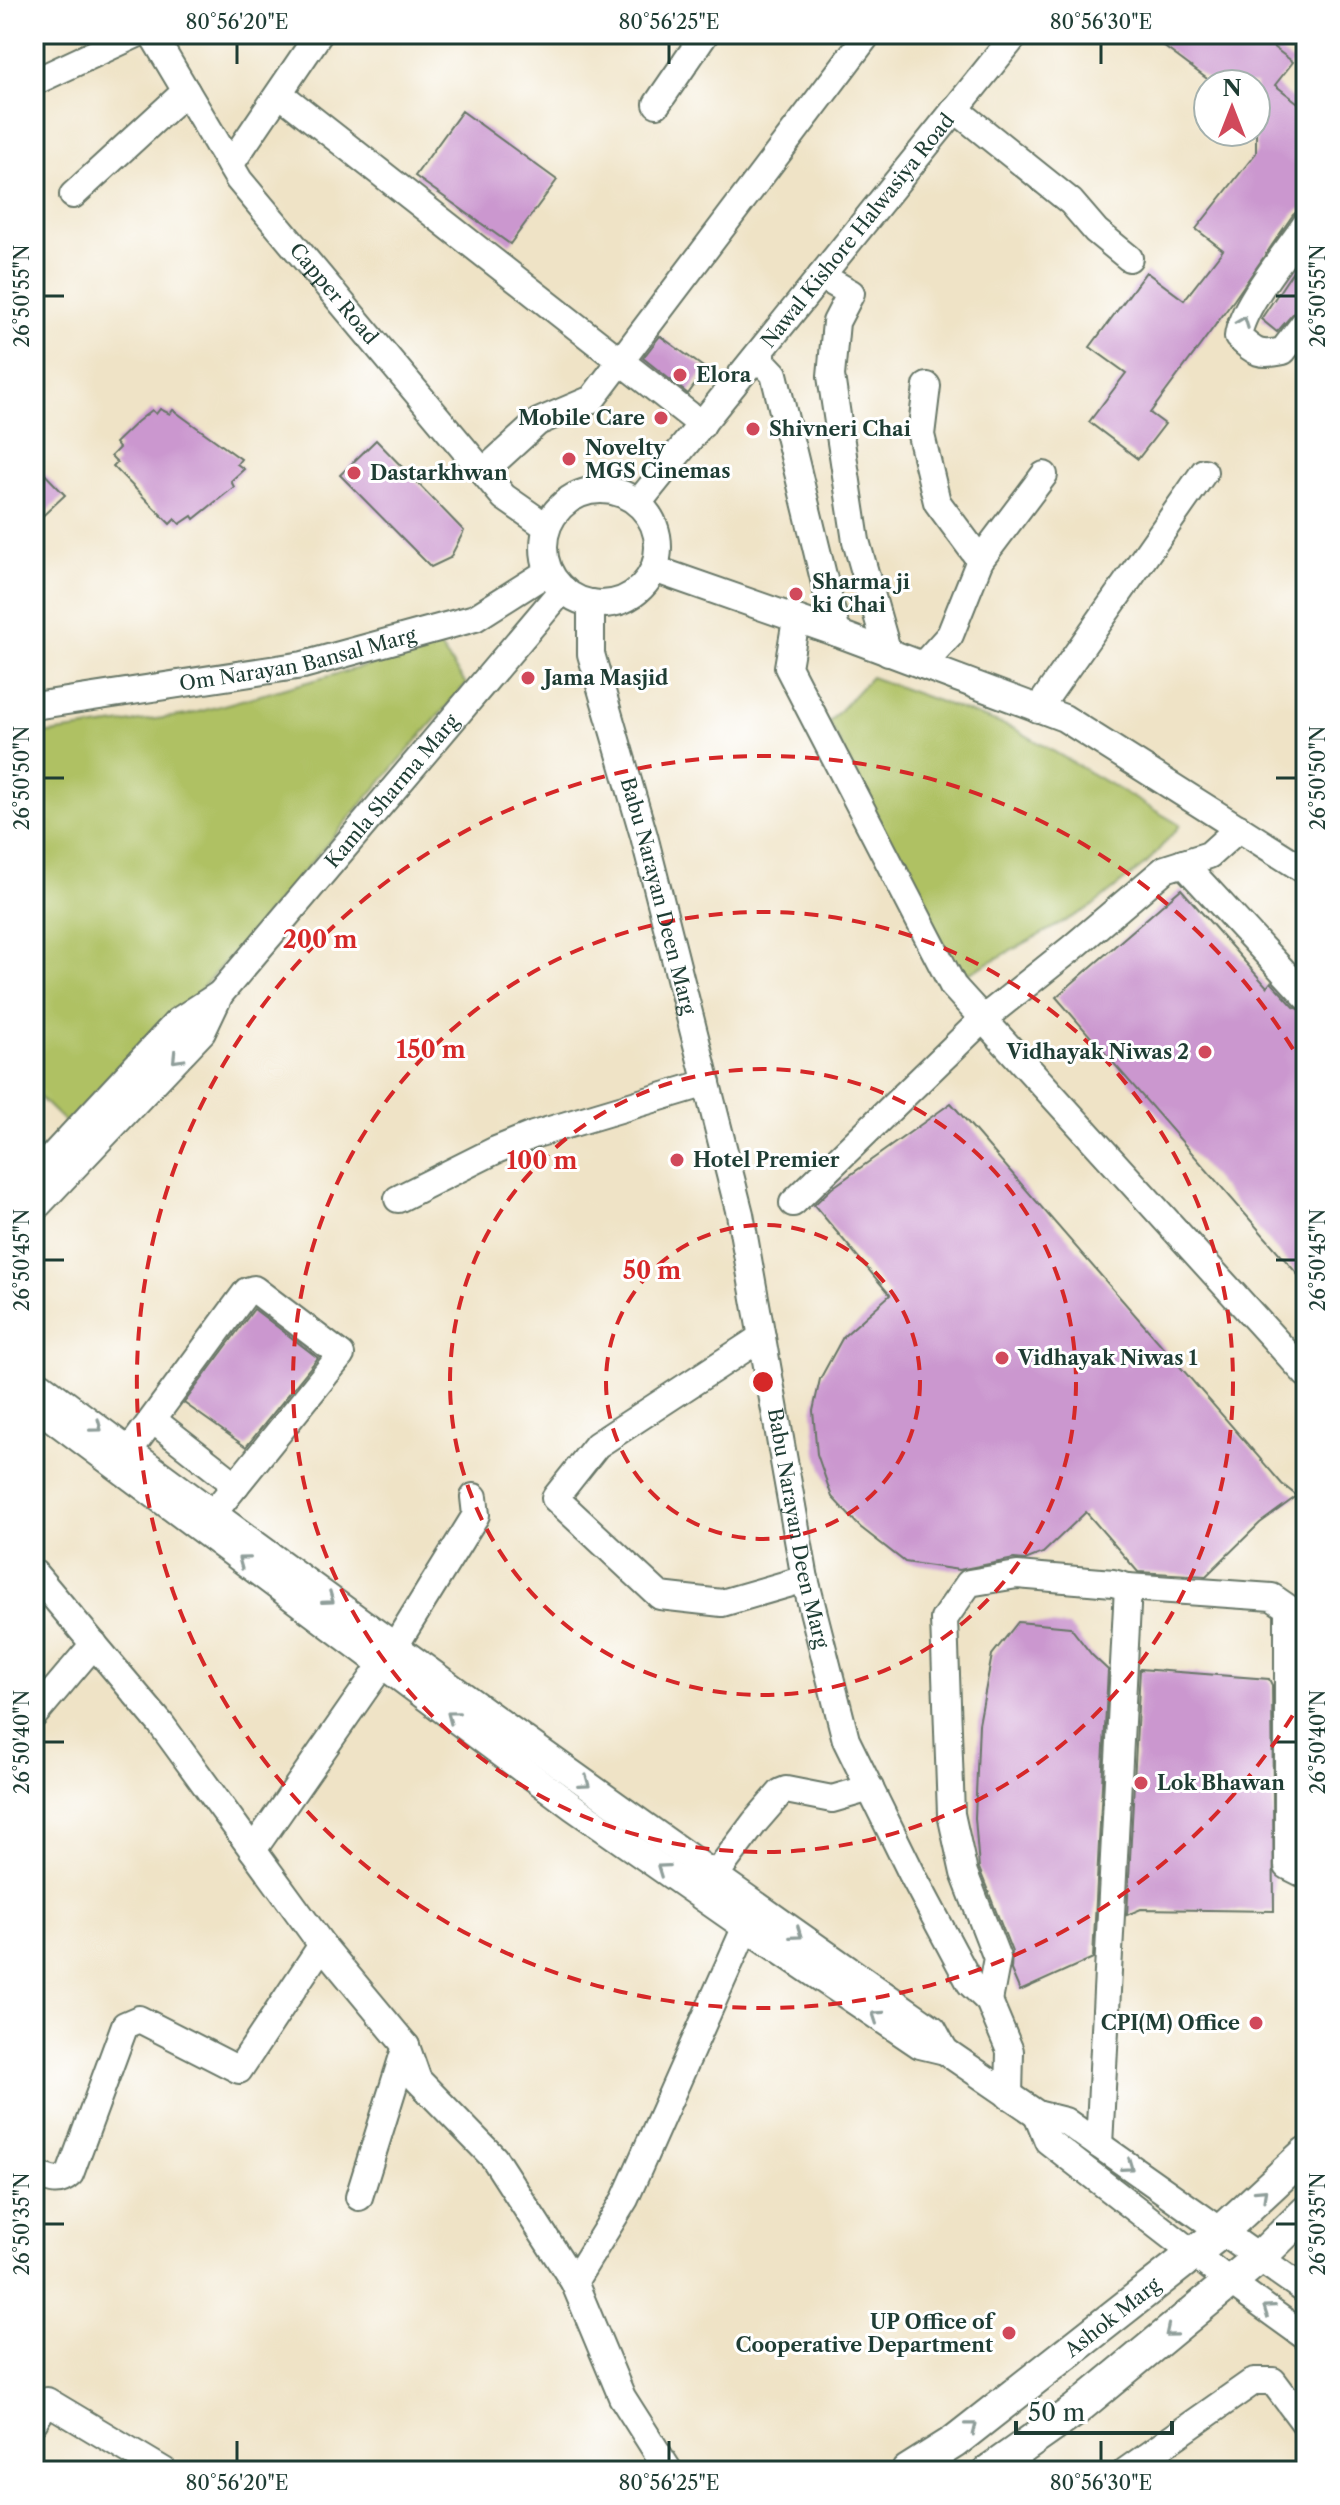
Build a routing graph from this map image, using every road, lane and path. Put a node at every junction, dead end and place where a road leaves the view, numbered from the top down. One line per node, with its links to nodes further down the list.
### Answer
1 (137, 34): 9 (street)
2 (152, 34): 10 (street, Capper Road)
3 (319, 34): 11 (street)
4 (705, 34): 12 (street)
5 (868, 34): 21 (street)
6 (1283, 34): 8 (path)
7 (1011, 36): 13 (street, Nawal Kishore Halwasiya Road)
8 (1306, 51)
9 (34, 82)
10 (186, 91): 14 (street, Capper Road); 15 (street)
11 (280, 94): 14 (street); 21 (street)
12 (657, 104)
13 (955, 109): 17 (street); 18 (street, Nawal Kishore Halwasiya Road)
14 (230, 165): 24 (street, Capper Road)
15 (73, 195)
16 (1306, 224): 19 (street, one-way to 16)
17 (1129, 258)
18 (821, 276): 20 (street, Nawal Kishore Halwasiya Road); 35 (street)
19 (1306, 321)
20 (757, 356): 23 (street, Nawal Kishore Halwasiya Road); 34 (street)
21 (621, 360): 23 (street); 24 (street)
22 (927, 386): 29 (street)
23 (702, 425): 27 (street, Nawal Kishore Halwasiya Road)
24 (483, 472): 28 (street, Capper Road)
25 (1204, 472): 38 (street)
26 (1044, 475): 29 (street)
27 (638, 503): 28 (street); 30 (street)
28 (547, 527): 31 (street)
29 (980, 560): 36 (street)
30 (654, 569): 32 (street); 33 (street)
31 (556, 580): 32 (street); 37 (street, Om Narayan Bansal Marg); 45 (street, Kamla Sharma Marg)
32 (591, 603): 44 (street, Babu Narayan Deen Marg)
33 (796, 620): 34 (street); 43 (street)
34 (837, 633): 35 (street)
35 (888, 653): 36 (street)
36 (923, 665): 38 (street)
37 (34, 706)
38 (1038, 709): 39 (street)
39 (1239, 828): 40 (street); 41 (street)
40 (1183, 863): 42 (street); 43 (street)
41 (1306, 871)
42 (1306, 996)
43 (983, 1019): 48 (street); 51 (street)
44 (707, 1083): 47 (street); 50 (street, Babu Narayan Deen Marg)
45 (80, 1143): 46 (street, Kamla Sharma Marg); 49 (street, Kamla Sharma Marg)
46 (34, 1176)
47 (398, 1199)
48 (793, 1203)
49 (34, 1209)
50 (762, 1337): 60 (street, Babu Narayan Deen Marg); 60 (street)
51 (1306, 1374)
52 (34, 1382): 55 (street, one-way to 55)
53 (34, 1405): 58 (street)
54 (153, 1420): 55 (street); 56 (street); 56 (street)
55 (129, 1451): 58 (street)
56 (236, 1485): 58 (street)
57 (474, 1497): 63 (street)
58 (206, 1522): 63 (street)
59 (34, 1573): 62 (street)
60 (805, 1579): 66 (street, Babu Narayan Deen Marg)
61 (1128, 1587): 65 (street); 73 (street); 77 (street)
62 (94, 1644): 64 (street); 68 (street)
63 (389, 1655): 68 (street); 70 (street)
64 (34, 1715)
65 (1298, 1719): 67 (street)
66 (870, 1788): 70 (street); 73 (street, Babu Narayan Deen Marg)
67 (1298, 1822): 69 (street)
68 (253, 1850): 72 (street)
69 (1306, 1875)
70 (707, 1886): 71 (street)
71 (750, 1916): 75 (street); 85 (street)
72 (322, 1945): 74 (street); 79 (street)
73 (989, 2001): 75 (street, Babu Narayan Deen Marg)
74 (406, 2046): 80 (street); 85 (street)
75 (1009, 2096): 76 (street)
76 (1037, 2114): 77 (street); 83 (street)
77 (1099, 2145): 82 (street, one-way to 82)
78 (1306, 2153): 82 (main road, Ashok Marg, one-way to 78)
79 (34, 2173)
80 (359, 2197)
81 (1306, 2212): 84 (main road)
82 (1221, 2232): 83 (main road, Ashok Marg); 84 (street)
83 (1193, 2254): 86 (street); 93 (main road, Ashok Marg, one-way to 83)
84 (1259, 2258): 86 (main road); 87 (street)
85 (574, 2282): 92 (street)
86 (1230, 2282): 88 (street, one-way to 86); 94 (main road, one-way to 94)
87 (1306, 2291)
88 (1306, 2337)
89 (34, 2422): 91 (street)
90 (1306, 2425): 95 (street)
91 (164, 2471)
92 (669, 2471)
93 (908, 2471)
94 (989, 2471)
95 (1126, 2471)

